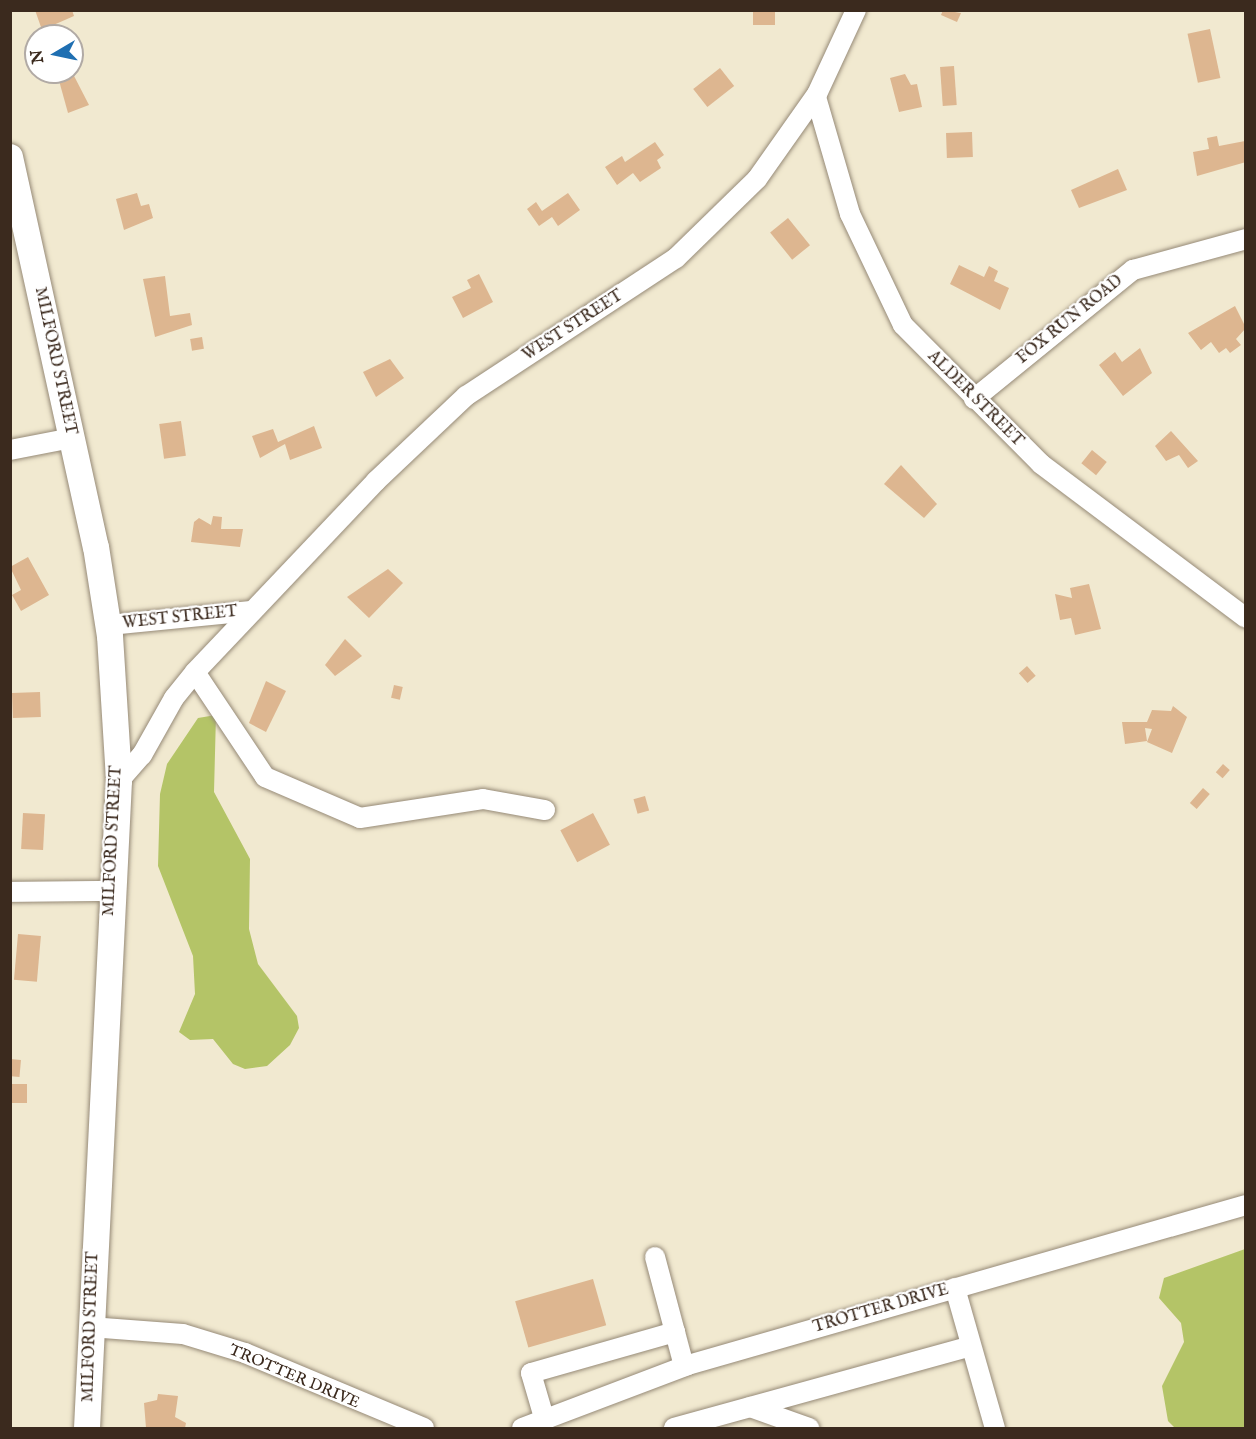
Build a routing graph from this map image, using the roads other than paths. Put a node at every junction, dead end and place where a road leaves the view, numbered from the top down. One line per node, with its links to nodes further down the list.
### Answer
1 (856, 10): 2 (street, WEST STREET)
2 (816, 97): 5 (street, ALDER STREET); 8 (street, WEST STREET)
3 (10, 157): 6 (main road, MILFORD STREET)
4 (1245, 239): 5 (street, FOX RUN ROAD)
5 (974, 399): 9 (street, ALDER STREET)
6 (72, 438): 7 (street); 10 (main road, MILFORD STREET)
7 (10, 450)
8 (251, 611): 10 (street, WEST STREET); 11 (street, WEST STREET)
9 (1245, 618)
10 (109, 626): 12 (main road, MILFORD STREET)
11 (195, 672): 12 (street, WEST STREET); 13 (street)
12 (119, 780): 14 (main road, MILFORD STREET)
13 (545, 810)
14 (110, 891): 15 (street); 19 (main road, MILFORD STREET)
15 (10, 892)
16 (1245, 1205): 18 (street, TROTTER DRIVE)
17 (655, 1257): 20 (street)
18 (955, 1288): 21 (street); 22 (street, TROTTER DRIVE)
19 (90, 1327): 25 (main road, MILFORD STREET); 26 (street, TROTTER DRIVE)
20 (675, 1332): 22 (street); 24 (street)
21 (971, 1346): 23 (street); 30 (street)
22 (684, 1366): 24 (street, TROTTER DRIVE)
23 (750, 1407): 28 (street); 29 (street)
24 (545, 1421): 27 (street, TROTTER DRIVE)
25 (87, 1428)
26 (424, 1428)
27 (522, 1428)
28 (674, 1428)
29 (809, 1428)
30 (995, 1428)

